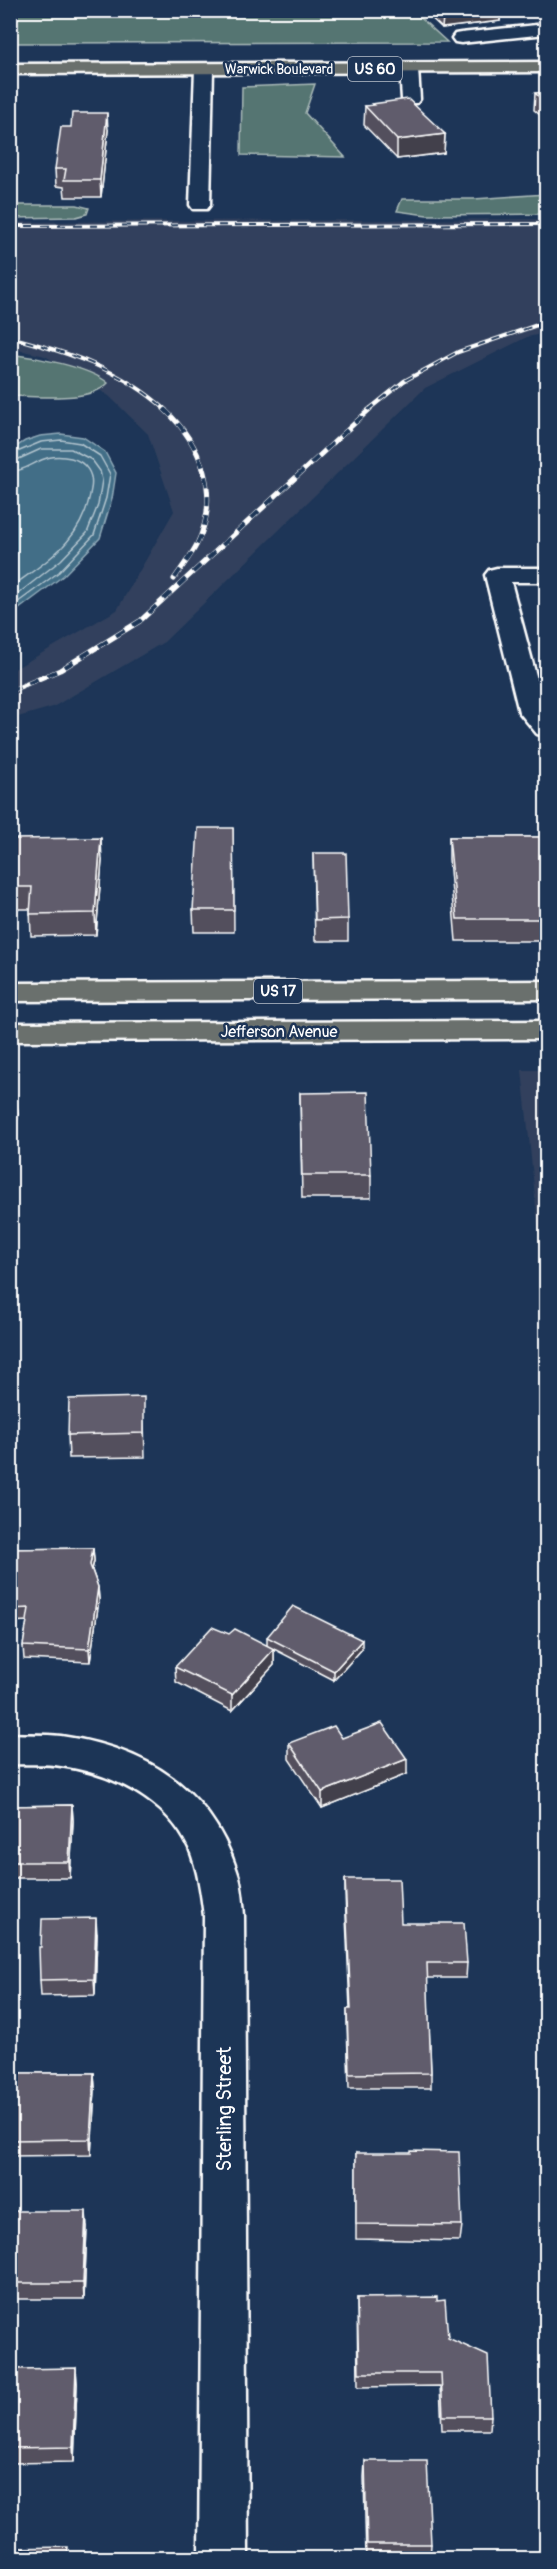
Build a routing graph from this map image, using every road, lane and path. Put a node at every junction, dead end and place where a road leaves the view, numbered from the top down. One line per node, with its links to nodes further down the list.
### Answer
1 (532, 10): 2 (street)
2 (546, 23)
3 (546, 29): 4 (street)
4 (461, 38)
5 (546, 53): 7 (main road, Warwick Boulevard / US 60)
6 (10, 54): 7 (main road, Warwick Boulevard / US 60)
7 (204, 62): 9 (main road, Warwick Boulevard / US 60); 10 (main road, Warwick Boulevard / US 60); 12 (street)
8 (546, 67): 10 (main road, Warwick Boulevard / US 60)
9 (10, 69)
10 (409, 69): 11 (street)
11 (411, 99)
12 (200, 205)
13 (546, 575): 14 (street)
14 (546, 728)
15 (546, 990): 16 (main road, US 17)
16 (10, 992)
17 (546, 1030): 18 (main road, Jefferson Avenue)
18 (10, 1032)
19 (10, 1749): 20 (street, Sterling Street)
20 (224, 2559)

